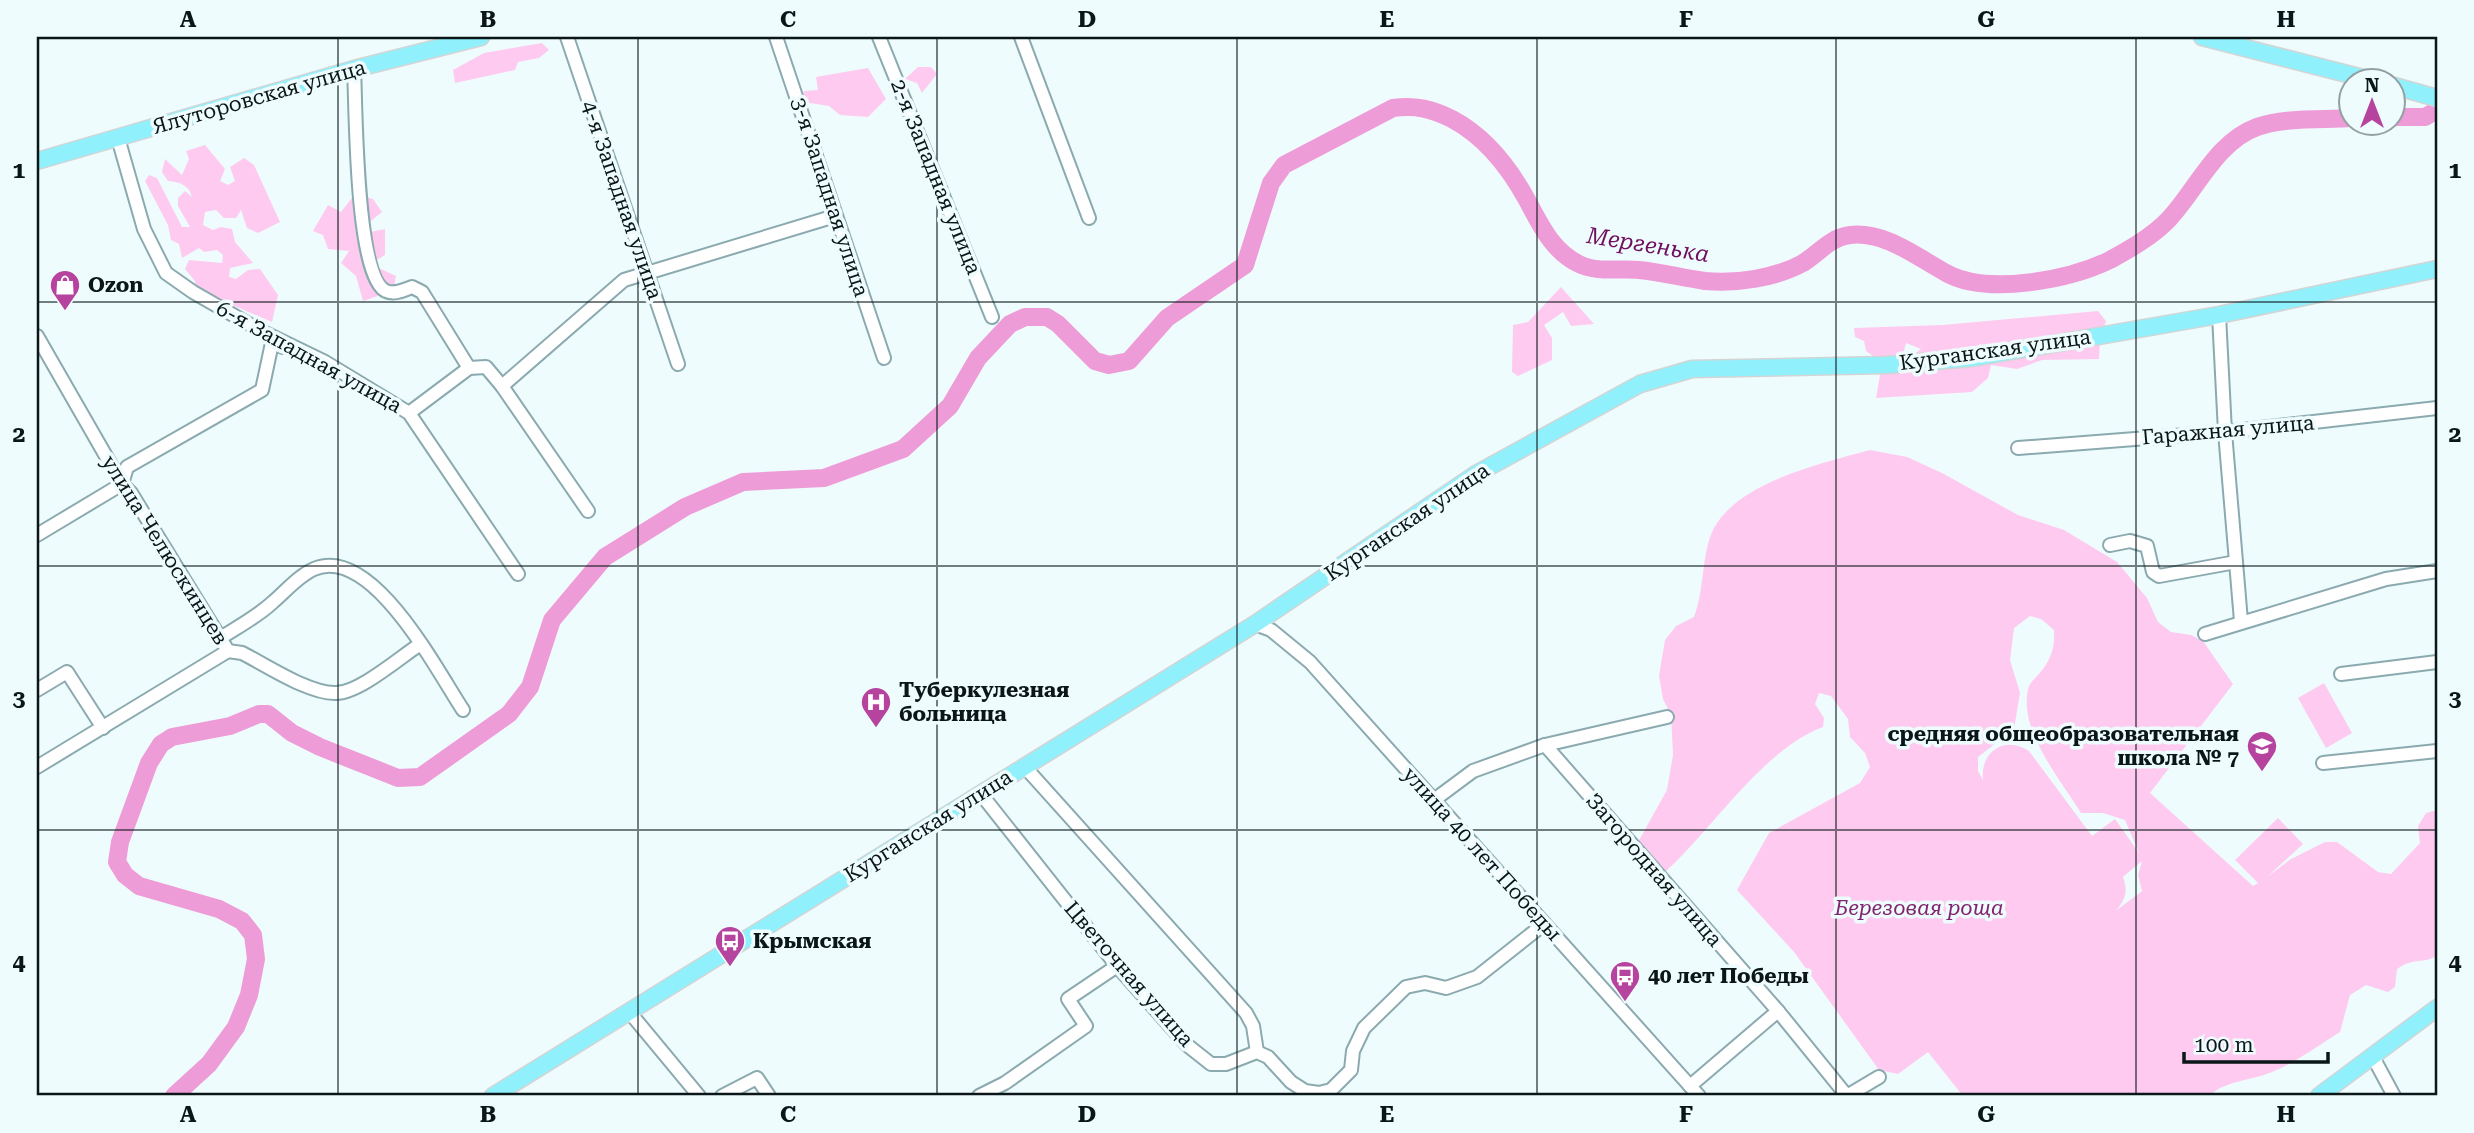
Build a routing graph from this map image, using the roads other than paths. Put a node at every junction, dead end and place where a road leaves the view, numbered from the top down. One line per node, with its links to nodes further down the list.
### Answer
1 (481, 37): 9 (main road, Ялуторовская улица)
2 (567, 37): 18 (street, 4-я Западная улица)
3 (776, 37): 15 (street, 3-я Западная улица)
4 (880, 37): 20 (street, 2-я Западная улица)
5 (1021, 37): 16 (street)
6 (2202, 37): 8 (main road)
7 (2249, 37): 8 (main road)
8 (2258, 51): 10 (main road)
9 (354, 69): 13 (main road, Ялуторовская улица); 25 (street)
10 (2338, 72)
11 (2408, 90): 12 (main road)
12 (2429, 96)
13 (118, 138): 14 (main road, Ялуторовская улица); 23 (street, 6-я Западная улица)
14 (37, 161)
15 (835, 216): 18 (street); 22 (street, 3-я Западная улица)
16 (1089, 218)
17 (2437, 270): 19 (main road, Курганская улица)
18 (648, 276): 24 (street, 4-я Западная улица); 26 (street)
19 (2219, 315): 29 (street); 39 (main road, Курганская улица)
20 (992, 317)
21 (37, 336): 31 (street, улица Челюскинцев)
22 (884, 358)
23 (325, 362): 28 (street, 6-я Западная улица); 31 (street)
24 (678, 364)
25 (469, 368): 26 (street); 28 (street)
26 (502, 386): 32 (street)
27 (2437, 408): 29 (street, Гаражная улица)
28 (409, 413): 37 (street, 6-я Западная улица)
29 (2225, 432): 30 (street, Гаражная улица); 35 (street)
30 (2018, 447)
31 (122, 484): 33 (street); 41 (street, улица Челюскинцев)
32 (588, 511)
33 (37, 535)
34 (2110, 545): 35 (street)
35 (2236, 562): 38 (street)
36 (2437, 571): 38 (street)
37 (518, 574)
38 (2241, 621): 40 (street)
39 (1255, 624): 53 (main road, Курганская улица); 56 (street, улица 40 лет Победы)
40 (2205, 634)
41 (220, 638): 42 (street); 43 (street, улица Челюскинцев)
42 (419, 645): 43 (street, улица Челюскинцев); 47 (street)
43 (228, 651): 49 (street)
44 (2437, 662): 45 (street)
45 (2341, 674)
46 (37, 690): 49 (street)
47 (463, 710)
48 (1667, 717): 50 (street)
49 (103, 728): 54 (street)
50 (1545, 745): 56 (street); 60 (street, Загородная улица)
51 (2437, 751): 52 (street)
52 (2323, 763)
53 (1024, 766): 55 (main road, Курганская улица); 62 (street)
54 (37, 767)
55 (981, 794): 58 (street, Цветочная улица); 61 (main road, Курганская улица)
56 (1434, 800): 57 (street, улица 40 лет Победы)
57 (1544, 924): 62 (street); 65 (street, улица 40 лет Победы)
58 (1117, 966): 62 (street, Цветочная улица); 70 (street)
59 (2437, 1008): 63 (main road)
60 (1778, 1011): 64 (street, Загородная улица); 65 (street)
61 (631, 1014): 66 (main road, Курганская улица); 67 (street)
62 (1257, 1052)
63 (2373, 1057): 71 (main road); 72 (street)
64 (1879, 1077)
65 (1695, 1091)
66 (493, 1096)
67 (699, 1096)
68 (722, 1096): 69 (street)
69 (769, 1096)
70 (979, 1096)
71 (2319, 1096)
72 (2394, 1096)

